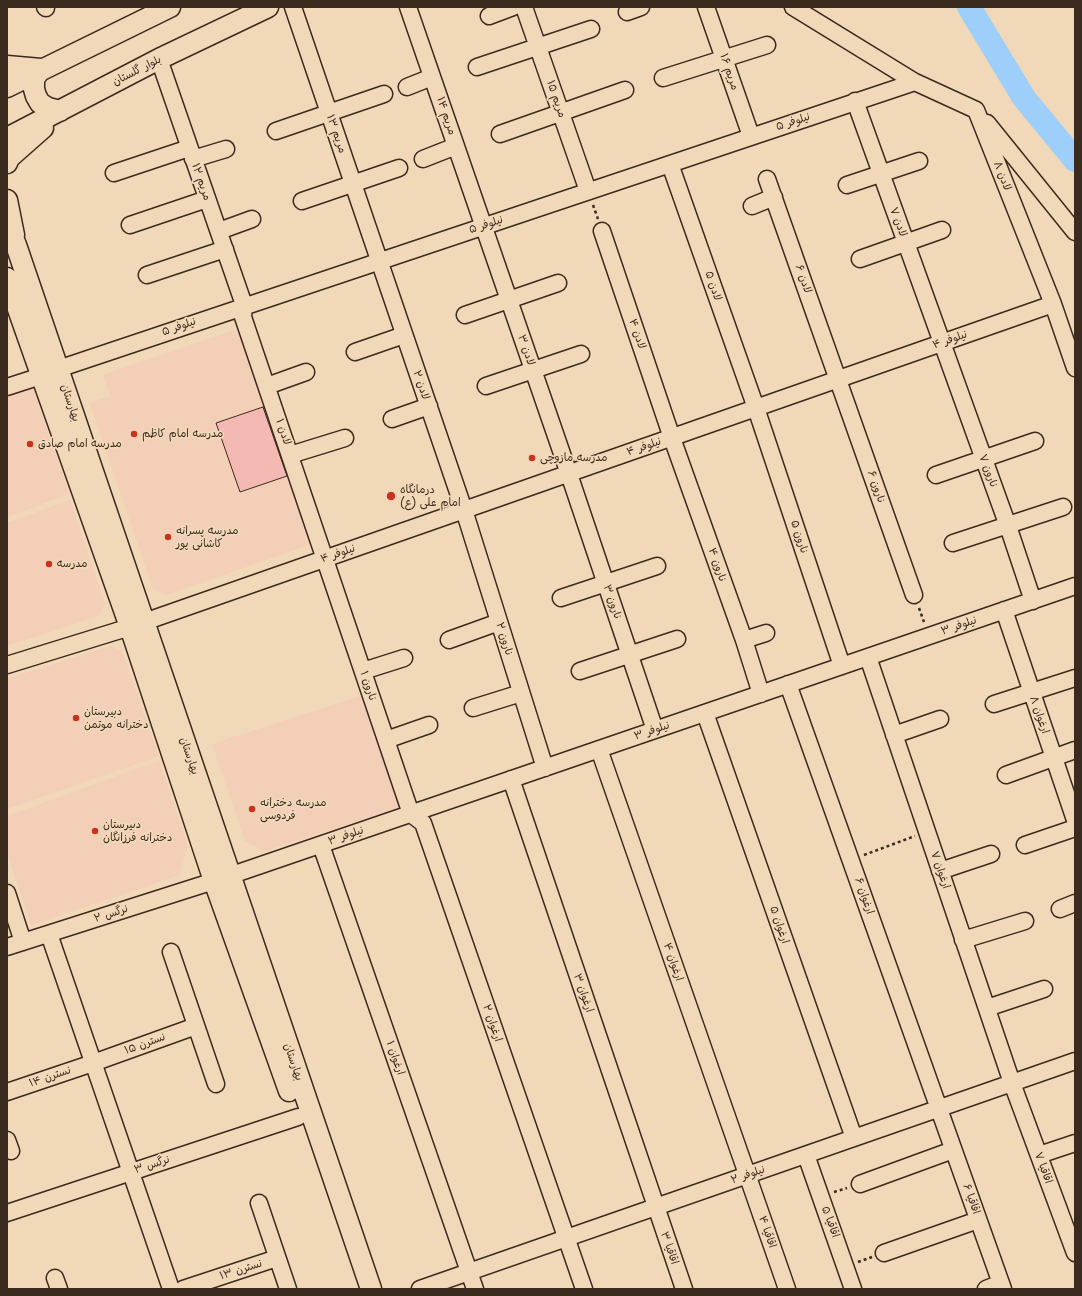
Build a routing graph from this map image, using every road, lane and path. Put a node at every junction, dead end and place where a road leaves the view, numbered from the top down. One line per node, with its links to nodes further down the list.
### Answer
1 (170, 7): 17 (main road)
2 (268, 7): 14 (main road, بلوار گلستان)
3 (293, 7): 28 (street, مریم ۱۳)
4 (408, 7): 18 (street, مریم ۱۴)
5 (513, 7): 9 (street)
6 (524, 7): 12 (street, مریم ۱۵)
7 (706, 7): 13 (street, مریم ۱۶)
8 (793, 7): 20 (street)
9 (489, 16)
10 (591, 29): 12 (street)
11 (768, 45): 13 (street)
12 (538, 46): 16 (street); 29 (street, مریم ۱۵)
13 (724, 58): 19 (street); 32 (street, مریم ۱۶)
14 (159, 59): 27 (main road, بلوار گلستان); 36 (street, مریم ۱۲)
15 (7, 66): 17 (main road)
16 (477, 67)
17 (40, 69): 21 (main road); 27 (main road)
18 (432, 77): 22 (street); 34 (street, مریم ۱۴)
19 (663, 78)
20 (915, 82): 25 (street, نیلوفر ۵); 26 (street)
21 (7, 87)
22 (407, 87)
23 (625, 90): 29 (street)
24 (384, 94): 28 (street)
25 (855, 102): 32 (street, نیلوفر ۵); 43 (street, لادن ۷)
26 (976, 110): 60 (street); 70 (street, لادن ۸)
27 (60, 111): 33 (main road, بلوار گلستان); 39 (main road)
28 (329, 113): 30 (street); 45 (street, مریم ۱۳)
29 (561, 113): 31 (street); 47 (street, مریم ۱۵)
30 (276, 131)
31 (500, 134)
32 (751, 136): 40 (street, نیلوفر ۵)
33 (7, 138)
34 (456, 146): 37 (street); 56 (street, مریم ۱۴)
35 (226, 149): 36 (street)
36 (191, 154): 42 (street); 49 (street, مریم ۱۲)
37 (423, 159)
38 (919, 160): 43 (street)
39 (7, 162)
40 (670, 164): 47 (street, نیلوفر ۵); 86 (street, لادن ۵)
41 (399, 168): 45 (street)
42 (114, 173)
43 (881, 173): 46 (street); 61 (street, لادن ۷)
44 (767, 179): 48 (street, لادن ۶)
45 (353, 183): 51 (street); 65 (street, مریم ۱۳)
46 (847, 185)
47 (588, 191): 56 (street, نیلوفر ۵); 59 (path)
48 (774, 197): 52 (street); 81 (street, لادن ۶)
49 (207, 199): 55 (street); 58 (street, مریم ۱۲)
50 (7, 200): 62 (main road)
51 (302, 201)
52 (752, 206)
53 (252, 219): 58 (street)
54 (7, 222): 62 (main road, بهارستان)
55 (130, 225)
56 (484, 226): 65 (street, نیلوفر ۵); 69 (street, لادن ۳)
57 (942, 230): 61 (street)
58 (218, 231): 63 (street, مریم ۱۲)
59 (602, 231): 89 (street, لادن ۴)
60 (1075, 232)
61 (906, 243): 64 (street); 74 (street, لادن ۷)
62 (16, 245): 79 (main road, بهارستان)
63 (225, 249): 66 (street); 71 (street, مریم ۱۲)
64 (860, 259)
65 (379, 260): 71 (street, نیلوفر ۵); 73 (street, لادن ۲)
66 (148, 275)
67 (7, 278): 79 (main road, بهارستان)
68 (558, 283): 69 (street)
69 (509, 300): 72 (street); 78 (street, لادن ۳)
70 (1054, 304): 74 (street, نیلوفر ۴); 77 (street, لادن ۸)
71 (244, 305): 79 (street, نیلوفر ۵); 82 (street, لادن ۱)
72 (465, 315)
73 (404, 335): 75 (street); 85 (street, لادن ۲)
74 (942, 343): 81 (street, نیلوفر ۴); 92 (street, نارون ۷)
75 (355, 352)
76 (581, 354): 78 (street)
77 (1075, 368)
78 (533, 370): 83 (street); 93 (street, لادن ۳)
79 (49, 372): 84 (street, نیلوفر ۵); 108 (main road, بهارستان)
80 (306, 372): 82 (street)
81 (838, 380): 86 (street, نیلوفر ۴); 103 (street, نارون ۶)
82 (267, 386): 91 (street, لادن ۱)
83 (486, 386)
84 (7, 387)
85 (429, 406): 87 (street); 96 (street, لادن ۲)
86 (756, 408): 89 (street, نیلوفر ۴); 118 (street, نارون ۵)
87 (392, 419)
88 (346, 438): 91 (street)
89 (672, 438): 93 (street, نیلوفر ۴); 113 (street, نارون ۴)
90 (1035, 441): 92 (street)
91 (290, 455): 99 (street, لادن ۱)
92 (984, 458): 94 (street); 97 (street, نارون ۷)
93 (569, 474): 96 (street, نیلوفر ۴); 101 (street, نارون ۳)
94 (936, 475)
95 (1063, 507): 97 (street)
96 (464, 510): 99 (street, نیلوفر ۴); 107 (street, نارون ۲)
97 (1008, 526): 98 (street); 105 (street, نارون ۷)
98 (952, 543)
99 (326, 559): 108 (street, نیلوفر ۴); 119 (street, نارون ۱)
100 (657, 566): 101 (street)
101 (606, 584): 104 (street); 114 (street, نارون ۳)
102 (1075, 586): 105 (street, نیلوفر ۳)
103 (914, 595): 110 (path)
104 (561, 598)
105 (1033, 600): 106 (street, نیلوفر ۳)
106 (1004, 610): 110 (street, نیلوفر ۳); 123 (street, ارغوان ۸)
107 (499, 622): 112 (street); 124 (street, نارون ۲)
108 (137, 624): 117 (street, نیلوفر ۴); 149 (main road, بهارستان)
109 (766, 633): 113 (street)
110 (929, 636): 115 (street, نیلوفر ۳)
111 (677, 639): 114 (street)
112 (449, 640)
113 (744, 640): 125 (street, نارون ۴)
114 (630, 655): 120 (street); 131 (street, نارون ۳)
115 (868, 657): 118 (street, نیلوفر ۳); 132 (street, ارغوان ۷)
116 (404, 658): 119 (street)
117 (7, 665)
118 (842, 666): 122 (street, نیلوفر ۳)
119 (363, 671): 133 (street, نارون ۱)
120 (580, 671)
121 (1075, 678): 123 (street)
122 (788, 684): 125 (street, نیلوفر ۳); 147 (street, ارغوان ۶)
123 (1031, 691): 126 (street); 136 (street, ارغوان ۸)
124 (521, 693): 127 (street); 137 (street, نارون ۲)
125 (761, 694): 128 (street, نیلوفر ۳)
126 (994, 704)
127 (473, 708)
128 (705, 713): 131 (street, نیلوفر ۳); 167 (street, ارغوان ۵)
129 (940, 719): 132 (street)
130 (428, 725): 133 (street)
131 (655, 730): 134 (street, نیلوفر ۳)
132 (894, 736): 143 (street, ارغوان ۷)
133 (386, 740): 140 (street, نارون ۱)
134 (599, 749): 137 (street, نیلوفر ۳); 173 (street, ارغوان ۴)
135 (1075, 750): 136 (street)
136 (1054, 758): 138 (street); 141 (street, ارغوان ۸)
137 (545, 768): 139 (street, نیلوفر ۳)
138 (1006, 775)
139 (511, 780): 140 (street, نیلوفر ۳); 177 (street, ارغوان ۳)
140 (411, 814): 144 (street, نیلوفر ۳); 180 (street, ارغوان ۲)
141 (1075, 820)
142 (1075, 828): 145 (street)
143 (927, 832): 147 (path); 148 (street, ارغوان ۷)
144 (321, 845): 149 (street, نیلوفر ۳); 185 (street, ارغوان ۱)
145 (1025, 845)
146 (992, 854): 148 (street)
147 (851, 860): 165 (street, ارغوان ۶)
148 (940, 871): 153 (street, ارغوان ۷)
149 (222, 878): 152 (street, نرگس ۲); 166 (main road, بهارستان); 191 (main road, بهارستان)
150 (7, 893): 154 (street)
151 (1025, 921): 153 (street)
152 (49, 934): 154 (street, نرگس ۲); 161 (street)
153 (963, 940): 158 (street, ارغوان ۷)
154 (23, 942): 155 (street, نرگس ۲)
155 (7, 947)
156 (171, 952): 159 (street)
157 (1044, 989): 158 (street)
158 (987, 1008): 162 (street, ارغوان ۷)
159 (196, 1026): 161 (street, نسترن ۱۵); 163 (street)
160 (1075, 1061): 162 (street, نیلوفر ۲)
161 (93, 1063): 164 (street, نسترن ۱۴); 172 (street)
162 (1012, 1083): 165 (street, نیلوفر ۲); 171 (street, اقاقیا ۷)
163 (216, 1084)
164 (7, 1092)
165 (939, 1108): 167 (street, نیلوفر ۲); 169 (street, اقاقیا ۶)
166 (298, 1117): 172 (street, نرگس ۳); 190 (main road, بهارستان)
167 (854, 1138): 170 (street, نیلوفر ۲)
168 (1075, 1143): 171 (street)
169 (953, 1150): 174 (street); 179 (street, اقاقیا ۶)
170 (806, 1155): 173 (street, نیلوفر ۲); 175 (street, اقاقیا ۵)
171 (1039, 1155): 182 (street, اقاقیا ۷)
172 (131, 1172): 178 (street, نرگس ۳); 187 (street)
173 (748, 1175): 177 (street, نیلوفر ۲); 196 (street, اقاقیا ۴)
174 (860, 1184): 175 (path)
175 (821, 1197): 184 (street, اقاقیا ۵)
176 (259, 1203): 183 (street, نسترن ۱۳)
177 (655, 1207): 180 (street, نیلوفر ۲); 195 (street, اقاقیا ۳)
178 (7, 1213)
179 (978, 1220): 181 (street); 186 (street, اقاقیا ۶)
180 (567, 1238): 185 (street, نیلوفر ۲); 194 (street, ارغوان ۲)
181 (884, 1253): 184 (path)
182 (1075, 1253)
183 (277, 1258): 188 (street, نسترن ۱۳); 189 (street, نسترن ۱۳)
184 (845, 1266): 197 (street, اقاقیا ۵)
185 (469, 1272): 192 (street, نیلوفر ۲); 193 (street, ارغوان ۱)
186 (1002, 1286): 198 (street)
187 (170, 1289)
188 (183, 1289)
189 (288, 1289)
190 (358, 1289)
191 (371, 1289)
192 (420, 1289)
193 (475, 1289)
194 (584, 1289)
195 (684, 1289)
196 (787, 1289)
197 (853, 1289)
198 (986, 1289)

